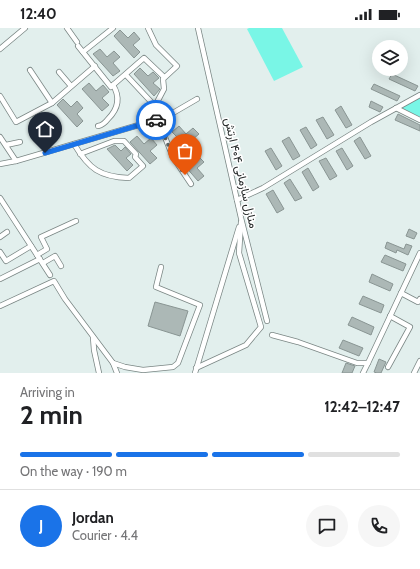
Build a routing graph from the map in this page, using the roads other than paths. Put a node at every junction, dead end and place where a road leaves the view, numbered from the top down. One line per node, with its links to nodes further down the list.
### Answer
1 (25, 28): 6 (street)
2 (67, 28): 7 (street)
3 (113, 28): 7 (street)
4 (148, 28): 12 (street)
5 (198, 28): 34 (street, منازل سازمانی ۴۰۴ ارتش)
6 (0, 49)
7 (83, 52): 8 (street)
8 (95, 66): 13 (street); 14 (street)
9 (30, 70): 18 (street)
10 (59, 72): 14 (street)
11 (126, 75): 12 (street); 13 (street); 19 (street)
12 (164, 77): 19 (street)
13 (113, 85): 24 (street)
14 (71, 86): 18 (street)
15 (420, 95): 20 (street)
16 (0, 96): 18 (street)
17 (197, 99): 21 (street)
18 (52, 103)
19 (155, 106): 23 (street)
20 (396, 108): 22 (street); 34 (street)
21 (158, 120): 23 (street); 32 (street)
22 (420, 120)
23 (148, 123): 27 (street)
24 (98, 126)
25 (0, 136): 28 (street)
26 (20, 142): 28 (street)
27 (74, 144): 29 (street); 30 (street)
28 (6, 145): 30 (street)
29 (80, 154): 29 (street)
30 (16, 161): 31 (street)
31 (0, 164)
32 (191, 184)
33 (0, 198): 39 (street)
34 (237, 200): 35 (street, منازل سازمانی ۴۰۴ ارتش)
35 (241, 218): 51 (street, منازل سازمانی ۴۰۴ ارتش); 59 (street); 59 (street)
36 (76, 221): 42 (street)
37 (7, 232): 38 (street)
38 (0, 237)
39 (31, 246): 40 (street); 42 (street)
40 (0, 252)
41 (420, 252): 47 (street)
42 (40, 259): 43 (street); 45 (street); 46 (street)
43 (61, 266)
44 (161, 267): 58 (street)
45 (50, 275)
46 (0, 278)
47 (401, 294): 48 (street); 50 (street)
48 (420, 299)
49 (0, 306): 53 (street)
50 (390, 316): 56 (street); 57 (street)
51 (267, 321)
52 (272, 335): 56 (street)
53 (93, 337): 55 (street); 60 (street)
54 (420, 361): 64 (street)
55 (113, 363): 58 (street); 61 (street)
56 (368, 363): 63 (street)
57 (388, 367)
58 (173, 368): 62 (street)
59 (196, 371)
60 (99, 373)
61 (117, 373)
62 (167, 373)
63 (363, 373)
64 (414, 373)

